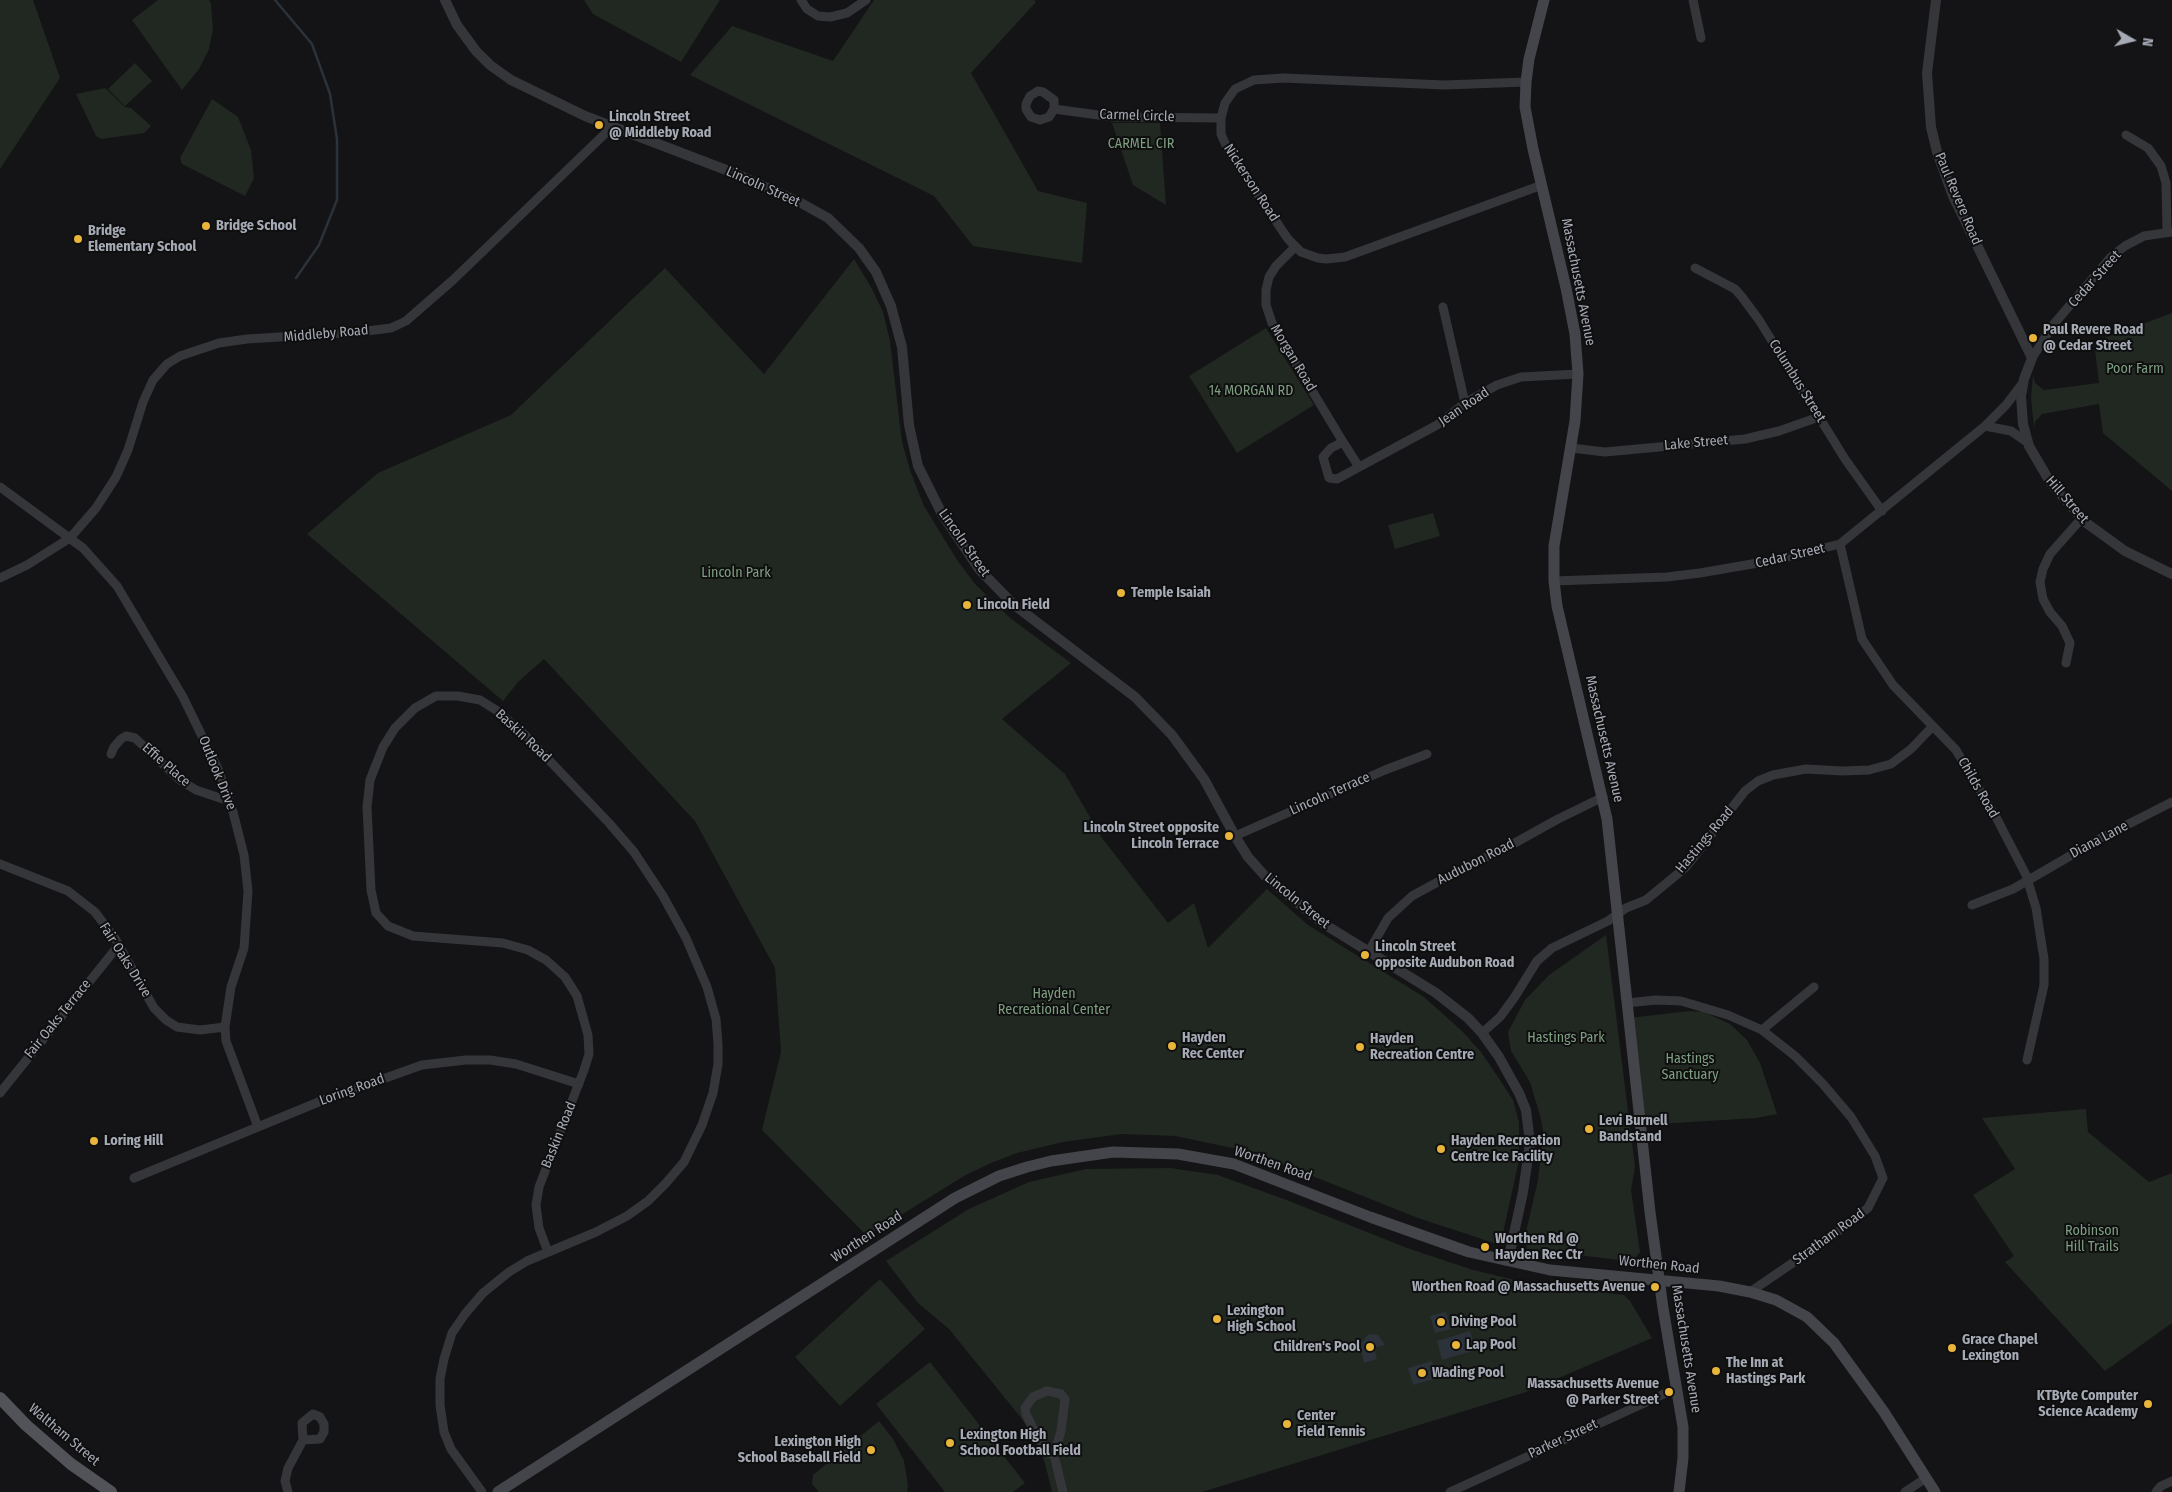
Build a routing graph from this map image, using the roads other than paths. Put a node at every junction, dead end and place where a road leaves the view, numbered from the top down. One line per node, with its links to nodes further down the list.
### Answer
1 (445, 0): 11 (street, Lincoln Street)
2 (802, 0): 3 (street)
3 (866, 0)
4 (1544, 0): 8 (main road, Massachusetts Avenue)
5 (1693, 0): 7 (street)
6 (1937, 0): 18 (street, Paul Revere Road)
7 (1701, 38)
8 (1526, 82): 10 (street); 13 (main road, Massachusetts Avenue)
9 (1054, 109): 10 (street, Carmel Circle)
10 (1220, 118): 15 (street, Nickerson Road)
11 (613, 126): 31 (street, Middleby Road); 43 (street, Lincoln Street)
12 (2126, 134): 14 (street)
13 (1542, 184): 15 (street, Nickerson Road); 19 (main road, Massachusetts Avenue)
14 (2170, 232): 18 (street, Cedar Street)
15 (1295, 247): 24 (street, Morgan Road)
16 (1696, 268): 22 (street, Columbus Street)
17 (1443, 307): 21 (street)
18 (2032, 358): 20 (street, Cedar Street)
19 (1578, 374): 21 (street, Jean Road); 26 (main road, Massachusetts Avenue)
20 (2022, 384): 23 (street, Cedar Street); 25 (street, Hill Street)
21 (1465, 403): 27 (street, Jean Road)
22 (1819, 417): 26 (street, Lake Street); 29 (street, Columbus Street)
23 (1986, 426): 25 (street); 29 (street, Cedar Street)
24 (1343, 442): 27 (street); 27 (street, Jean Road)
25 (2027, 442): 30 (street, Hill Street)
26 (1571, 448): 35 (main road, Massachusetts Avenue)
27 (1359, 467)
28 (0, 487): 31 (street, Outlook Drive)
29 (1882, 511): 32 (street, Cedar Street)
30 (2081, 519): 33 (street, Hill Street); 36 (street)
31 (70, 538): 34 (street, Middleby Road); 41 (street, Outlook Drive)
32 (1840, 544): 35 (street, Cedar Street); 37 (street, Childs Road)
33 (2172, 574)
34 (0, 578)
35 (1554, 581): 40 (main road, Massachusetts Avenue)
36 (2066, 663)
37 (1933, 726): 45 (street, Childs Road); 47 (street, Hastings Road)
38 (111, 754): 41 (street, Effie Place)
39 (1427, 754): 43 (street, Lincoln Terrace)
40 (1604, 797): 47 (main road, Massachusetts Avenue); 49 (street, Audubon Road)
41 (229, 801): 52 (street, Outlook Drive)
42 (2171, 806): 45 (street, Diana Lane)
43 (1235, 836): 49 (street, Lincoln Street)
44 (0, 864): 48 (street, Fair Oaks Drive)
45 (2027, 880): 46 (street, Diana Lane); 55 (street, Childs Road)
46 (1972, 905)
47 (1618, 914): 51 (main road, Massachusetts Avenue); 54 (street, Hastings Road)
48 (118, 946): 52 (street, Fair Oaks Drive); 57 (street, Fair Oaks Terrace)
49 (1369, 951): 54 (street, Lincoln Street)
50 (1814, 987): 53 (street)
51 (1627, 1003): 53 (street, Stratham Road); 62 (main road, Massachusetts Avenue)
52 (225, 1027): 58 (street, Outlook Drive)
53 (1762, 1030): 63 (street, Stratham Road)
54 (1482, 1033): 61 (street, Lincoln Street)
55 (2027, 1060)
56 (579, 1084): 58 (street, Loring Road); 60 (street, Baskin Road); 60 (street, Baskin Road)
57 (0, 1093)
58 (258, 1127): 59 (street, Loring Road)
59 (134, 1178)
60 (548, 1252): 72 (street, Baskin Road)
61 (1508, 1260): 62 (main road, Worthen Road); 73 (main road, Worthen Road)
62 (1660, 1280): 63 (main road, Worthen Road); 64 (main road, Massachusetts Avenue)
63 (1750, 1292): 68 (main road, Worthen Road)
64 (1677, 1388): 75 (street, Parker Street); 76 (main road, Massachusetts Avenue)
65 (0, 1398): 70 (main road, Waltham Street)
66 (303, 1440): 71 (street)
67 (1054, 1455): 67 (street); 74 (street)
68 (1926, 1478): 77 (street); 78 (main road, Worthen Road)
69 (2172, 1480): 79 (street)
70 (111, 1492)
71 (288, 1492)
72 (482, 1492)
73 (498, 1492)
74 (1063, 1492)
75 (1450, 1492)
76 (1679, 1492)
77 (1905, 1492)
78 (1935, 1492)
79 (2156, 1492)

